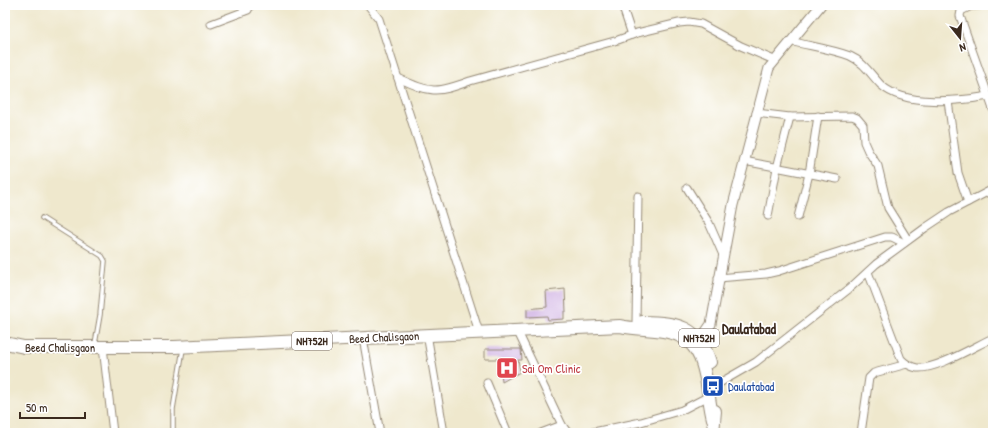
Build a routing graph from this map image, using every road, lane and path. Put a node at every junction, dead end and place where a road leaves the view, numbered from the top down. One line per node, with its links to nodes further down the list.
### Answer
1 (250, 5): 6 (street)
2 (622, 5): 7 (street)
3 (821, 5): 8 (street)
4 (993, 5): 11 (street)
5 (370, 6): 10 (street)
6 (211, 24)
7 (632, 34): 9 (street); 10 (street)
8 (790, 41): 9 (street); 12 (street)
9 (774, 60): 14 (street)
10 (398, 78): 35 (street)
11 (989, 96): 12 (street); 13 (street)
12 (948, 101): 24 (street)
13 (993, 109)
14 (756, 114): 16 (street); 17 (street)
15 (818, 116): 16 (street); 19 (street); 28 (street)
16 (790, 117): 18 (street)
17 (744, 161): 18 (street); 29 (street)
18 (777, 168): 19 (street); 25 (street)
19 (809, 174): 20 (street); 26 (street)
20 (837, 179)
21 (688, 188): 29 (street)
22 (993, 189): 24 (street)
23 (638, 196): 32 (street)
24 (968, 202): 28 (street)
25 (768, 216)
26 (798, 217)
27 (42, 218): 42 (lane)
28 (906, 242): 30 (street); 31 (street)
29 (723, 255): 31 (street)
30 (868, 272): 43 (street); 45 (street)
31 (718, 278): 39 (street)
32 (636, 322): 33 (highway, Beed Chalisgaon / NH752H); 39 (highway, Beed Chalisgaon / NH752H)
33 (620, 326): 34 (highway, Beed Chalisgaon / NH752H); 46 (highway, Beed Chalisgaon / NH752H)
34 (517, 330): 35 (highway, Beed Chalisgaon / NH752H); 48 (street)
35 (479, 332): 36 (highway, Beed Chalisgaon / NH752H)
36 (427, 334): 37 (highway, Beed Chalisgaon / NH752H); 52 (street)
37 (362, 338): 41 (highway, Beed Chalisgaon / NH752H); 51 (street)
38 (993, 338): 43 (street)
39 (700, 340): 45 (highway, Beed Chalisgaon / NH752H)
40 (5, 343): 42 (highway, Beed Chalisgaon / NH752H)
41 (183, 346): 42 (highway, Beed Chalisgaon / NH752H); 50 (lane)
42 (99, 347): 49 (street)
43 (907, 364): 58 (street)
44 (487, 383): 53 (street)
45 (716, 385): 47 (highway, Beed Chalisgaon / NH752H)
46 (709, 396): 47 (highway, Beed Chalisgaon / NH752H); 56 (street)
47 (713, 419): 57 (highway, Beed Chalisgaon / NH752H)
48 (562, 425): 54 (street); 55 (street)
49 (113, 433)
50 (173, 433)
51 (380, 433)
52 (444, 433)
53 (508, 433)
54 (540, 433)
55 (568, 433)
56 (589, 433)
57 (713, 433)
58 (861, 433)

